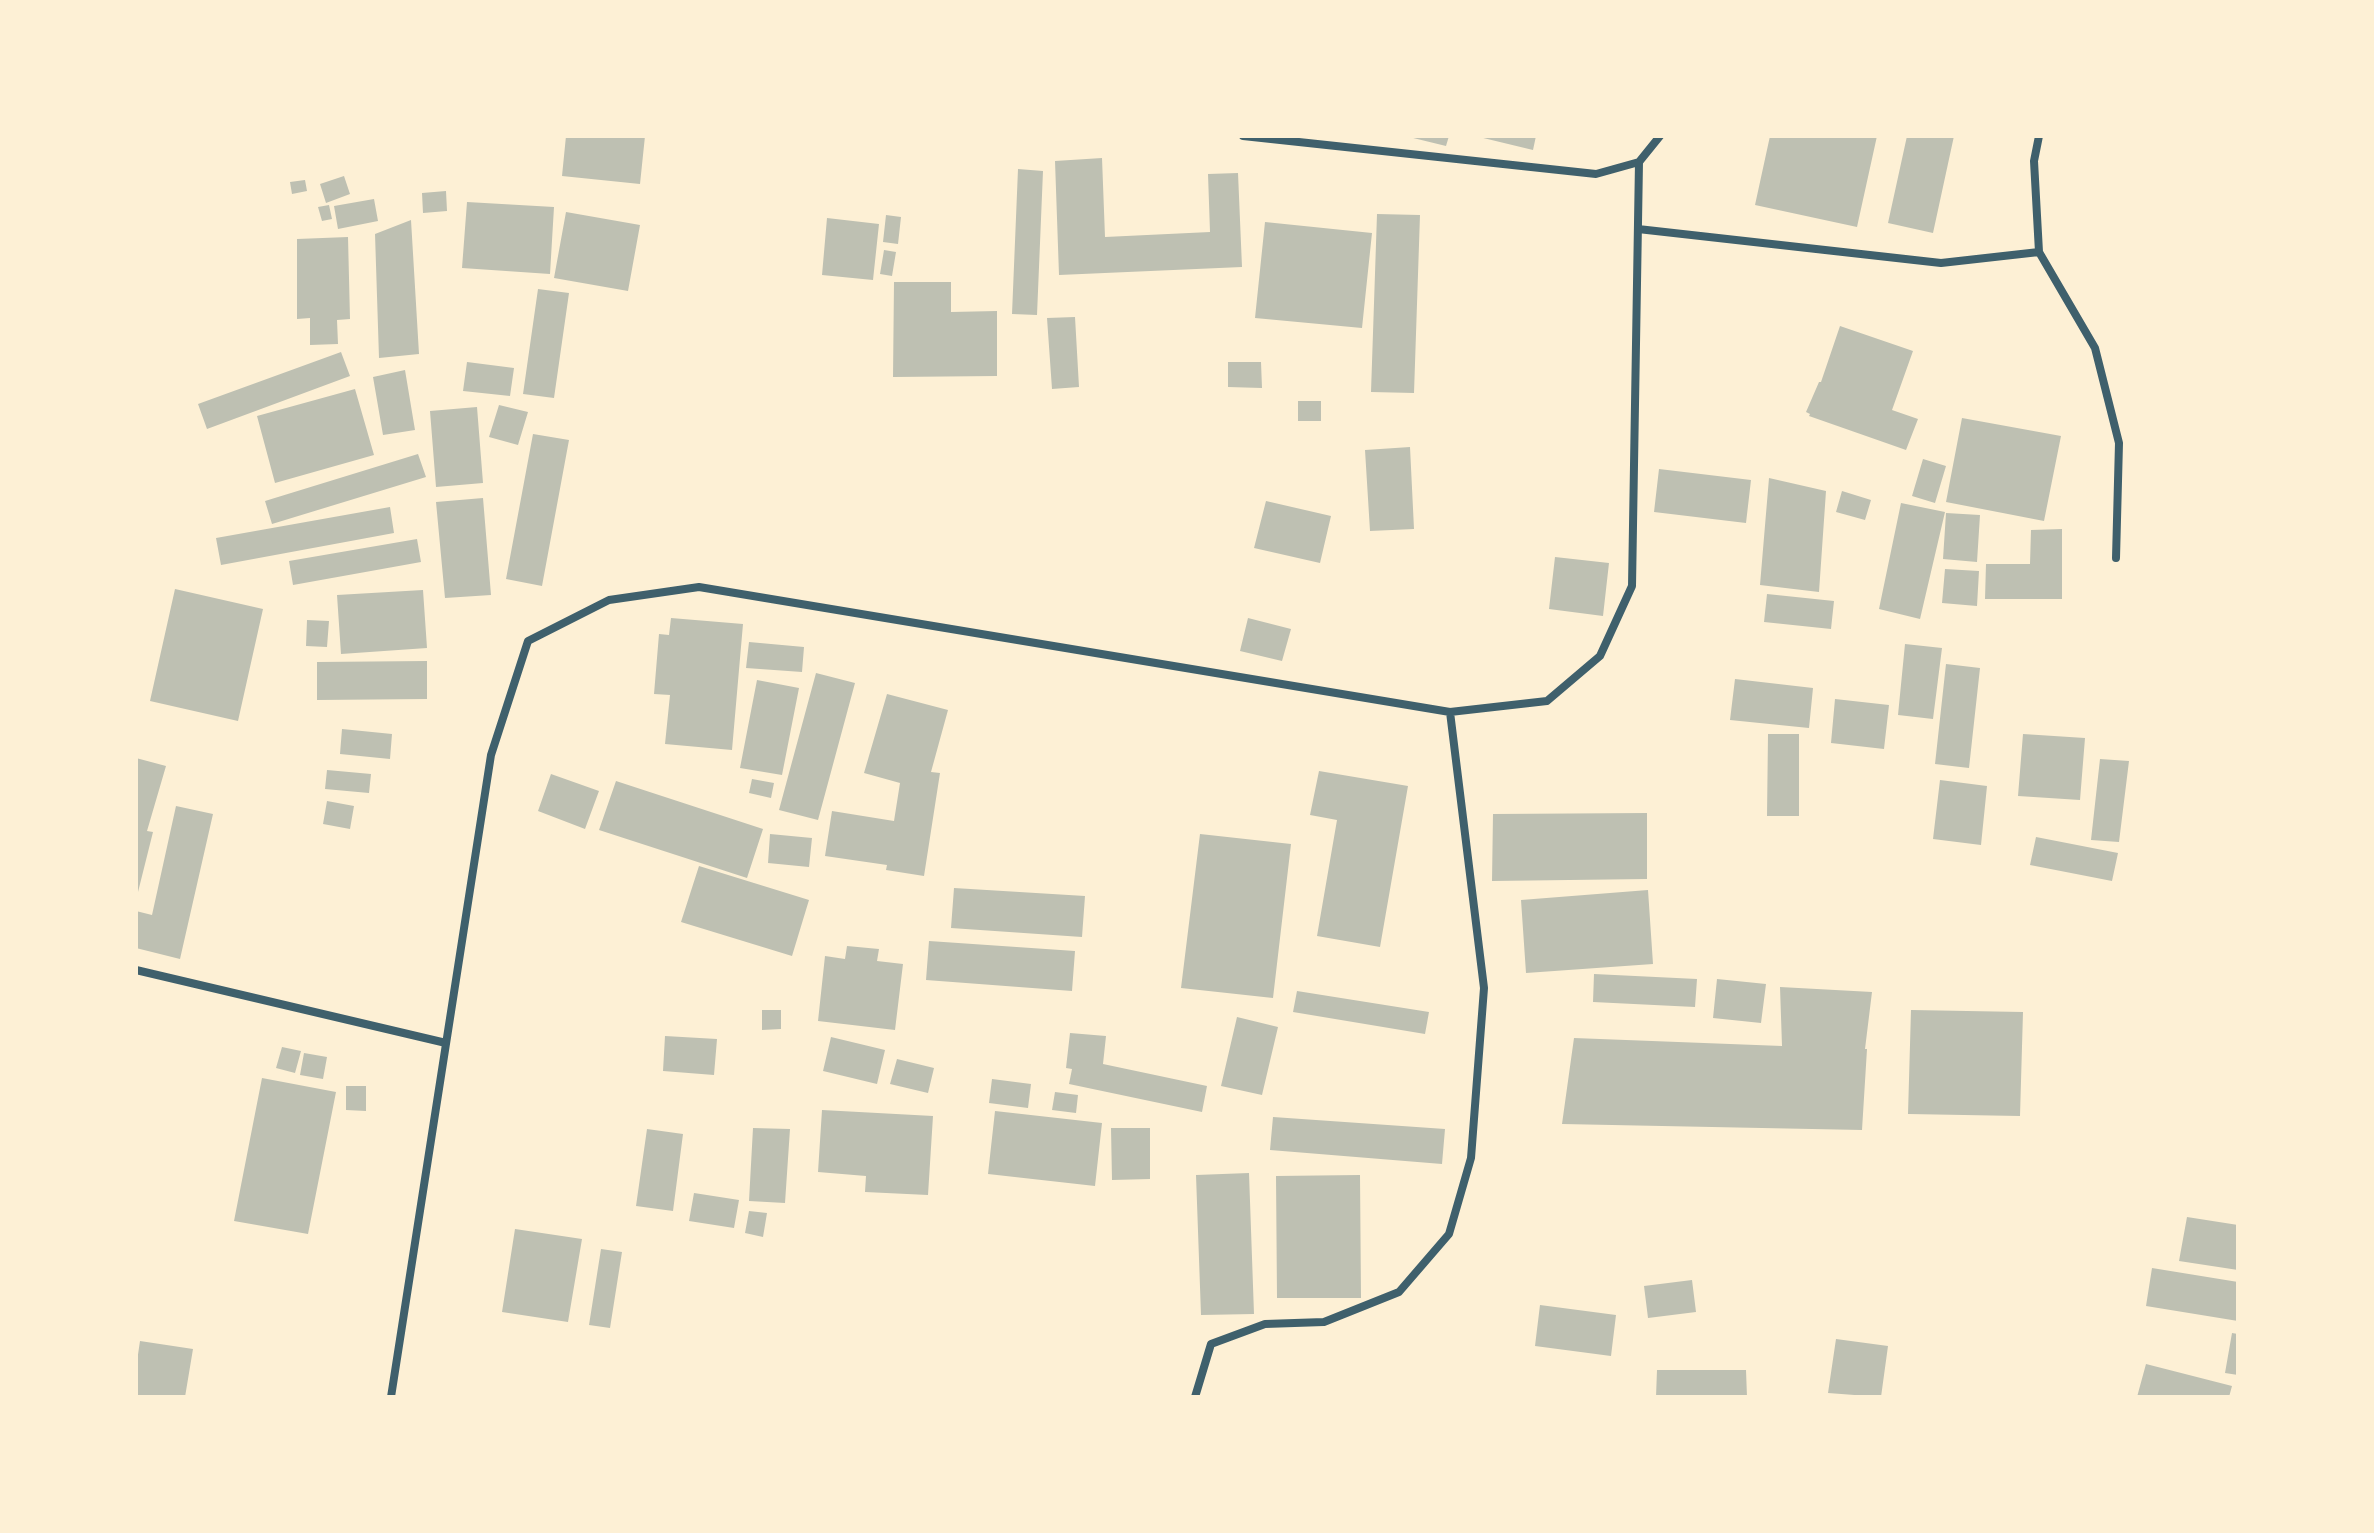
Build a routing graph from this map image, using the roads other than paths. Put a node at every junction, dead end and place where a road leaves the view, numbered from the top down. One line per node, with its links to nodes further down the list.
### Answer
1 (1243, 136): 4 (street)
2 (1660, 136): 4 (street)
3 (2039, 136): 6 (street)
4 (1639, 162): 5 (street)
5 (1638, 229): 6 (street); 8 (street)
6 (2039, 252): 7 (street)
7 (2116, 558)
8 (1450, 712): 10 (street); 12 (street)
9 (136, 970): 10 (street)
10 (446, 1043): 11 (street)
11 (391, 1397)
12 (1195, 1397)

